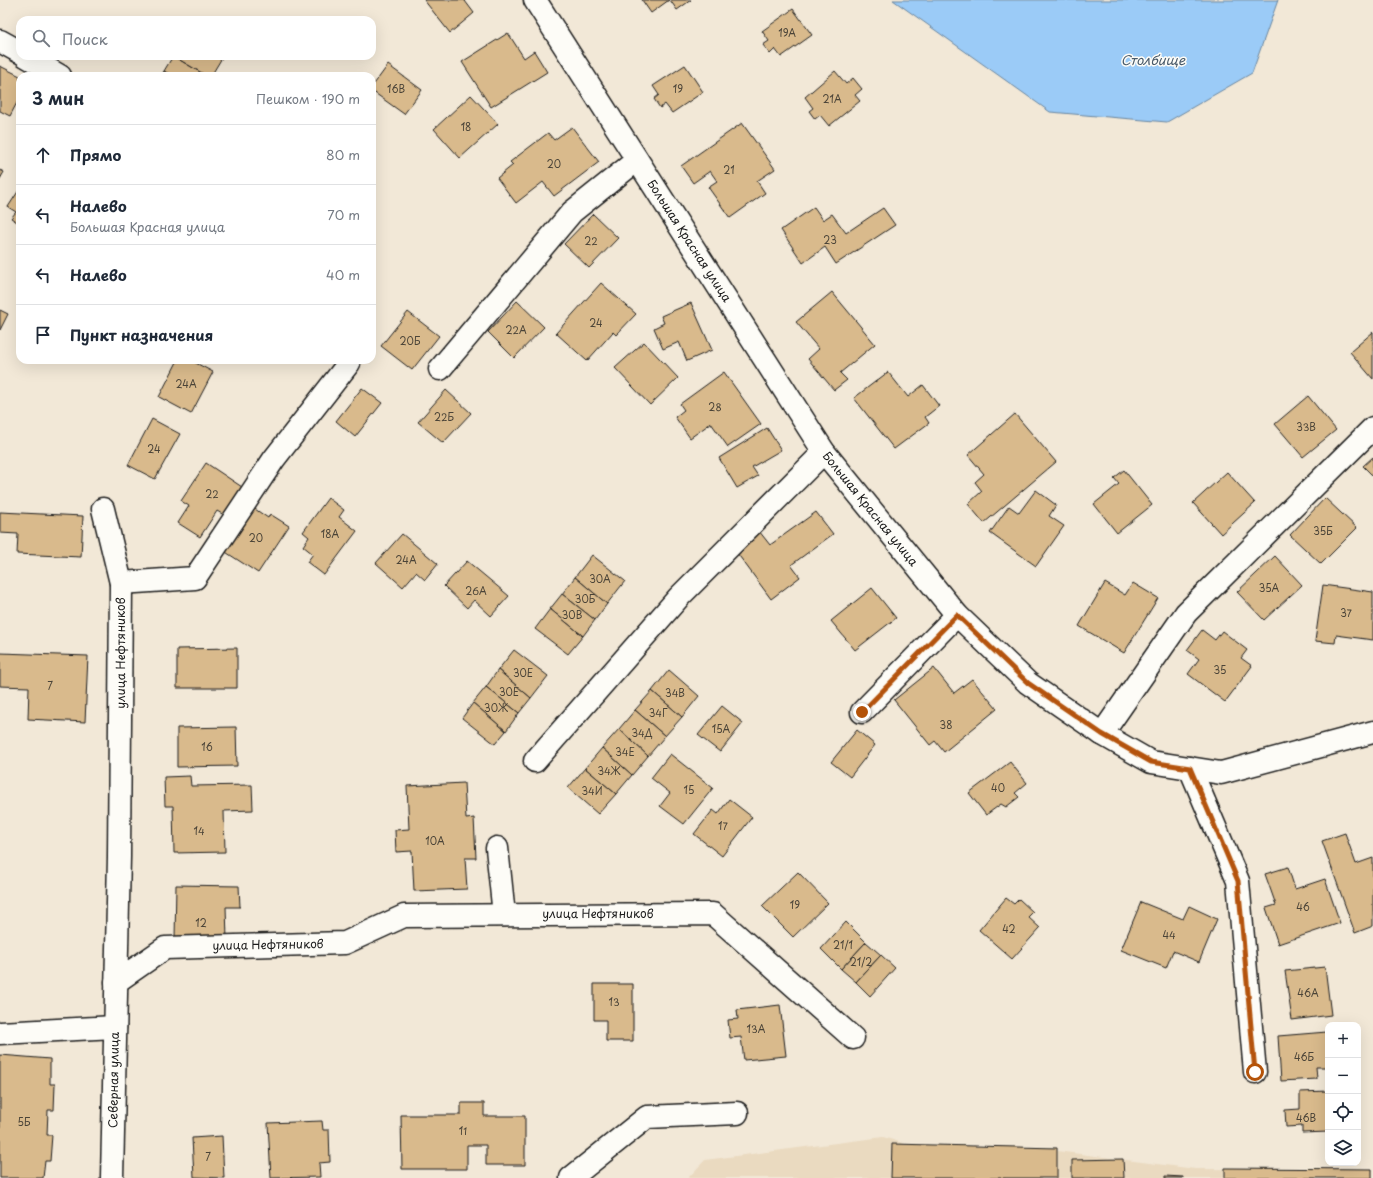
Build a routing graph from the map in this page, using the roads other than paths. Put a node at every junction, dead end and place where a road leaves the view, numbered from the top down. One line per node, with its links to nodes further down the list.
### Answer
1 (534, 0): 6 (street, Большая Красная улица)
2 (0, 41): 3 (street)
3 (16, 50)
4 (33, 60): 5 (street)
5 (53, 72)
6 (637, 160): 8 (street); 10 (street, Большая Красная улица)
7 (348, 364): 12 (street)
8 (440, 369)
9 (1373, 428): 16 (street)
10 (824, 452): 13 (street, Большая Красная улица); 17 (street)
11 (103, 509): 12 (street, улица Нефтяников)
12 (121, 583): 21 (street, улица Нефтяников)
13 (957, 615): 14 (street); 16 (street, Большая Красная улица)
14 (862, 712)
15 (1373, 732): 18 (street, Большая Красная улица)
16 (1102, 734): 18 (street, Большая Красная улица)
17 (535, 761)
18 (1190, 768): 25 (street)
19 (497, 848): 20 (street)
20 (504, 915): 21 (street, улица Нефтяников); 24 (street, улица Нефтяников)
21 (116, 982): 22 (street, Северная улица)
22 (115, 1027): 23 (street); 27 (street, Северная улица)
23 (0, 1034)
24 (854, 1038)
25 (1255, 1072)
26 (737, 1114): 28 (street)
27 (112, 1178)
28 (571, 1178)

